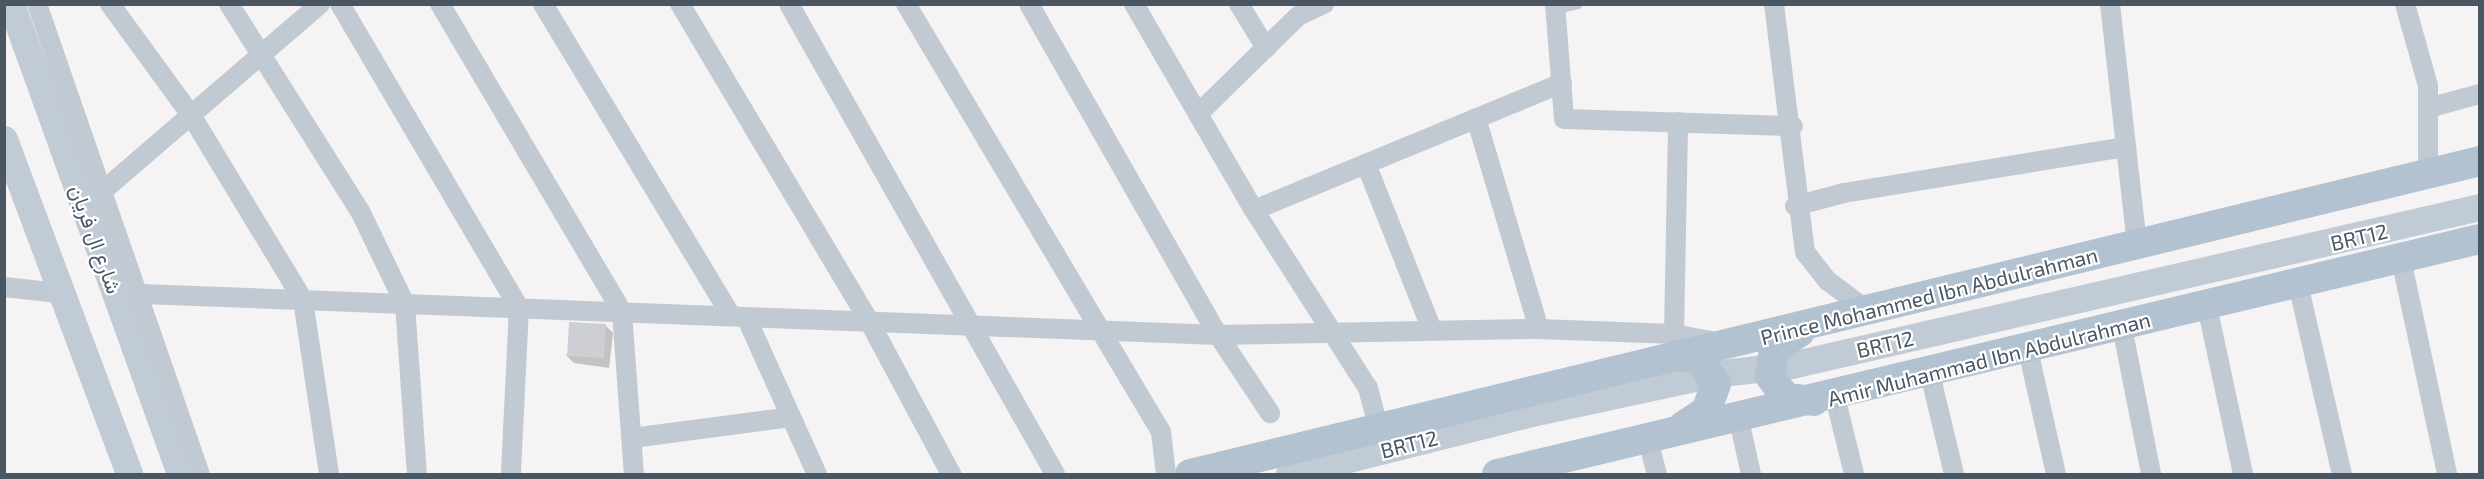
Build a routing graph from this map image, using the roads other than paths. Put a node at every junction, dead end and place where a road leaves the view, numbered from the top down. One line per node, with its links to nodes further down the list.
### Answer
1 (11, 4): 36 (main road, شارع ال فريان)
2 (38, 4): 36 (street)
3 (110, 4): 27 (street)
4 (229, 4): 22 (street)
5 (320, 4): 22 (street)
6 (340, 4): 50 (street)
7 (440, 4): 51 (street)
8 (543, 4): 53 (street)
9 (680, 4): 54 (street)
10 (789, 4): 55 (street)
11 (906, 4): 60 (street)
12 (1029, 4): 62 (street)
13 (1134, 4): 26 (street)
14 (1239, 4): 21 (street)
15 (1324, 4): 21 (street)
16 (1577, 4): 20 (lane)
17 (1774, 4): 30 (street)
18 (2110, 4): 32 (street)
19 (2405, 4): 25 (street)
20 (1556, 7): 23 (street)
21 (1266, 48): 26 (street)
22 (263, 53): 27 (street); 48 (street)
23 (1562, 83): 28 (street); 29 (street)
24 (2480, 94): 25 (street)
25 (2428, 108): 35 (street)
26 (1198, 114): 39 (street)
27 (191, 115): 36 (street); 47 (street)
28 (1476, 118): 34 (street); 58 (street)
29 (1678, 122): 30 (street); 63 (street)
30 (1793, 126): 37 (street)
31 (4, 139): 45 (main road)
32 (2126, 147): 37 (street); 41 (street)
33 (2480, 161): 35 (main road, Prince Mohammed Ibn Abdulrahman)
34 (1366, 164): 39 (street); 61 (street)
35 (2428, 175): 41 (main road, Prince Mohammed Ibn Abdulrahman)
36 (92, 200): 46 (main road, شارع ال فريان)
37 (1795, 206): 52 (street)
38 (2480, 207): 65 (main road, BRT12)
39 (1254, 210): 57 (street)
40 (2480, 239): 42 (main road, Amir Muhammad Ibn Abdulrahman)
41 (2137, 246): 52 (main road, Prince Mohammed Ibn Abdulrahman)
42 (2401, 259): 43 (main road, Amir Muhammad Ibn Abdulrahman); 99 (street)
43 (2298, 284): 49 (main road, Amir Muhammad Ibn Abdulrahman); 98 (street)
44 (4, 287): 45 (street)
45 (59, 293): 77 (main road)
46 (127, 294): 47 (street); 78 (main road, شارع ال فريان); 79 (street)
47 (303, 300): 48 (street); 80 (street)
48 (405, 304): 50 (street); 81 (street)
49 (2207, 306): 56 (main road, Amir Muhammad Ibn Abdulrahman); 97 (street)
50 (519, 308): 51 (street); 82 (street)
51 (622, 312): 53 (street); 75 (street)
52 (1871, 313): 59 (main road, Prince Mohammed Ibn Abdulrahman)
53 (739, 316): 54 (street); 70 (street)
54 (868, 321): 55 (street); 85 (street)
55 (972, 325): 60 (street); 86 (street)
56 (2122, 327): 64 (main road, Amir Muhammad Ibn Abdulrahman); 96 (street)
57 (1327, 329): 61 (street); 62 (street); 73 (street)
58 (1539, 329): 61 (street); 63 (street)
59 (1806, 329): 63 (main road, Prince Mohammed Ibn Abdulrahman); 65 (main road)
60 (1099, 330): 62 (street); 87 (street)
61 (1432, 330)
62 (1218, 335): 69 (street)
63 (1676, 344): 66 (main road); 73 (main road, Prince Mohammed Ibn Abdulrahman)
64 (2028, 350): 67 (main road, Amir Muhammad Ibn Abdulrahman); 95 (street)
65 (1769, 368): 66 (main road, BRT12); 68 (main road)
66 (1713, 374): 72 (main road); 89 (main road, BRT12)
67 (1930, 374): 68 (main road, Amir Muhammad Ibn Abdulrahman); 94 (street)
68 (1829, 399): 71 (main road, Amir Muhammad Ibn Abdulrahman); 93 (street)
69 (1270, 413)
70 (791, 417): 75 (street); 84 (street)
71 (1738, 420): 72 (main road, Amir Muhammad Ibn Abdulrahman); 92 (street)
72 (1680, 427): 74 (main road, Amir Muhammad Ibn Abdulrahman)
73 (1379, 430): 88 (main road, Prince Mohammed Ibn Abdulrahman)
74 (1647, 437): 76 (main road, Amir Muhammad Ibn Abdulrahman); 91 (street)
75 (632, 438): 83 (street)
76 (1566, 465): 90 (main road, Amir Muhammad Ibn Abdulrahman)
77 (129, 474)
78 (180, 474)
79 (201, 474)
80 (329, 474)
81 (417, 474)
82 (510, 474)
83 (634, 474)
84 (817, 474)
85 (951, 474)
86 (1055, 474)
87 (1166, 474)
88 (1190, 474)
89 (1289, 474)
90 (1497, 474)
91 (1657, 474)
92 (1751, 474)
93 (1854, 474)
94 (1954, 474)
95 (2056, 474)
96 (2151, 474)
97 (2243, 474)
98 (2342, 474)
99 (2448, 474)

